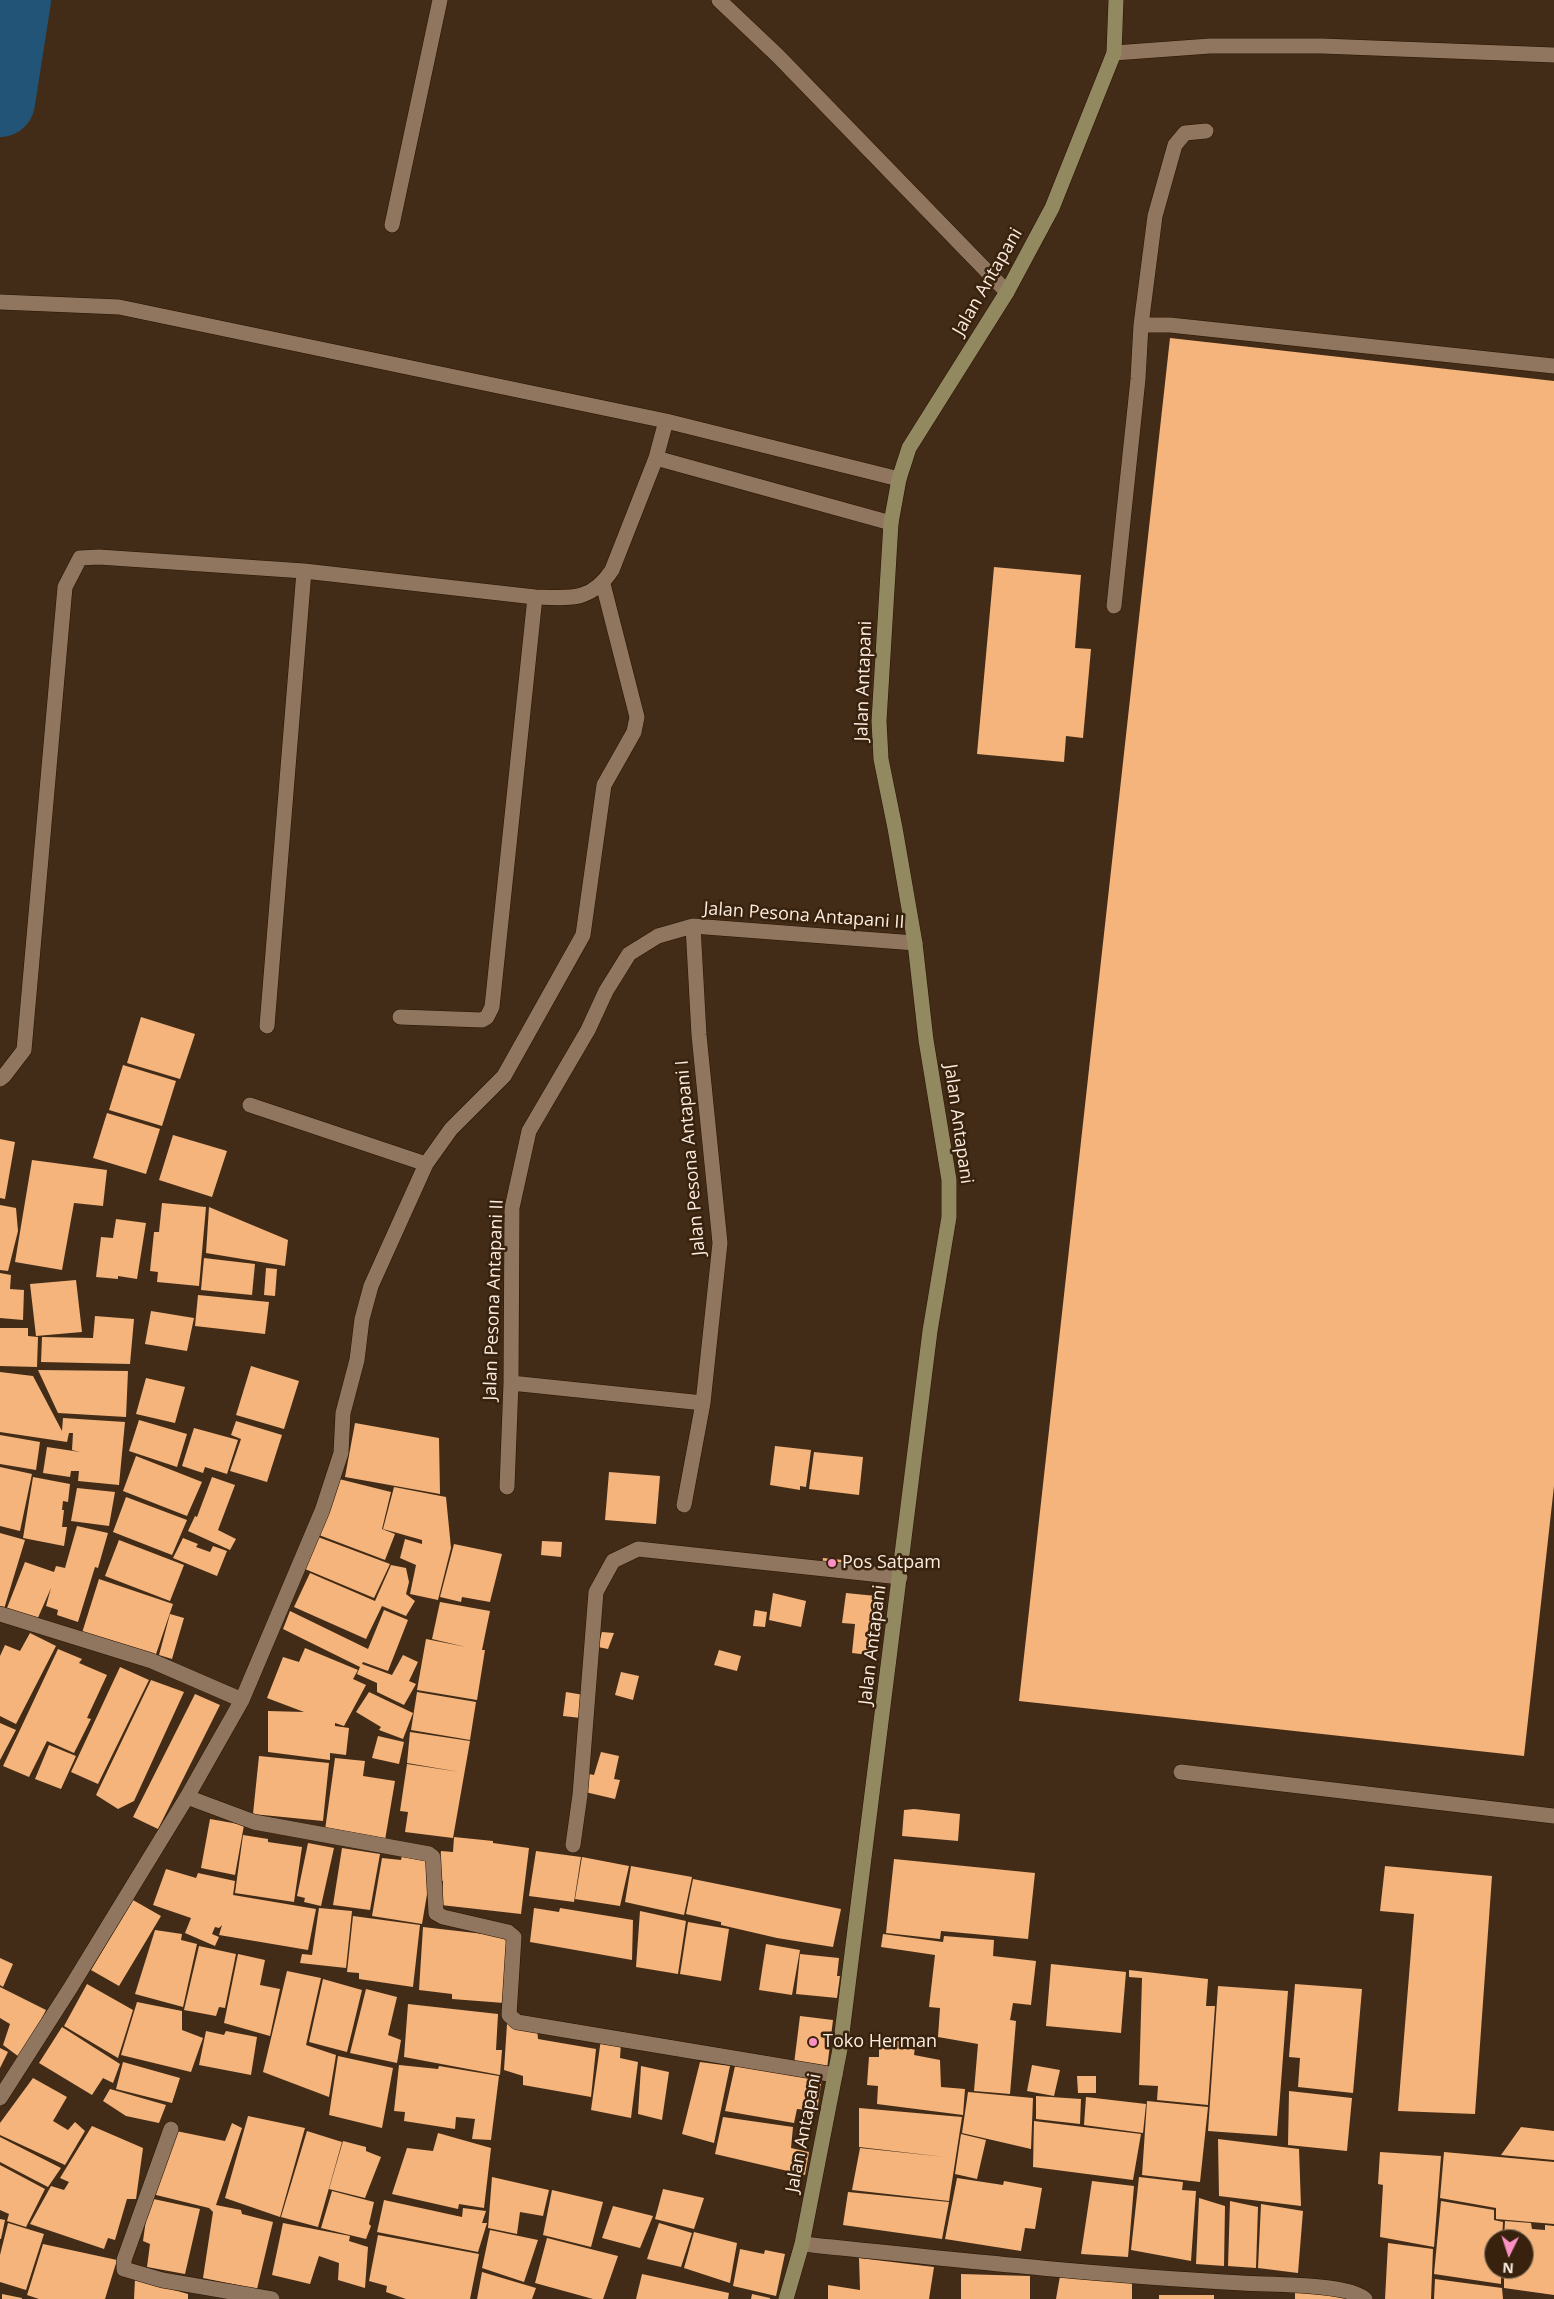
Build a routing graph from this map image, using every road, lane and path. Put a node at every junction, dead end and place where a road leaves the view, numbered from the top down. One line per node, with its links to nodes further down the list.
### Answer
1 (440, 0): 7 (street)
2 (719, 0): 8 (street)
3 (1116, 0): 4 (street, Jalan Antapani)
4 (1114, 54): 5 (street); 8 (street, Jalan Antapani)
5 (1554, 54)
6 (1206, 131): 10 (street)
7 (392, 225)
8 (1006, 292): 14 (street, Jalan Antapani)
9 (0, 302): 12 (street)
10 (1141, 325): 11 (street); 19 (street)
11 (1554, 366)
12 (666, 421): 13 (street); 14 (street)
13 (656, 458): 15 (street); 17 (street)
14 (899, 479): 15 (street, Jalan Antapani)
15 (891, 522): 21 (street, Jalan Antapani)
16 (304, 572): 18 (street); 23 (street); 24 (street)
17 (603, 584): 18 (street); 26 (street)
18 (535, 597): 22 (street)
19 (1114, 606)
20 (693, 926): 21 (street, Jalan Pesona Antapani II); 27 (street, Jalan Pesona Antapani II); 28 (street, Jalan Pesona Antapani I)
21 (915, 943): 31 (street, Jalan Antapani)
22 (400, 1017)
23 (267, 1026)
24 (0, 1079)
25 (250, 1105): 26 (street)
26 (426, 1164): 33 (street)
27 (511, 1382): 28 (street); 29 (street, Jalan Pesona Antapani II)
28 (703, 1402): 30 (street, Jalan Pesona Antapani I)
29 (507, 1487)
30 (684, 1505)
31 (900, 1577): 37 (street); 38 (street, Jalan Antapani)
32 (0, 1614): 33 (street)
33 (242, 1700): 35 (street)
34 (1181, 1772): 36 (street)
35 (187, 1797): 38 (street); 39 (street)
36 (1554, 1816)
37 (573, 1845)
38 (835, 2075): 41 (street, Jalan Antapani)
39 (0, 2098)
40 (171, 2129): 42 (street)
41 (802, 2244): 43 (street, Jalan Antapani); 44 (street)
42 (272, 2299)
43 (786, 2299)
44 (1365, 2299)

